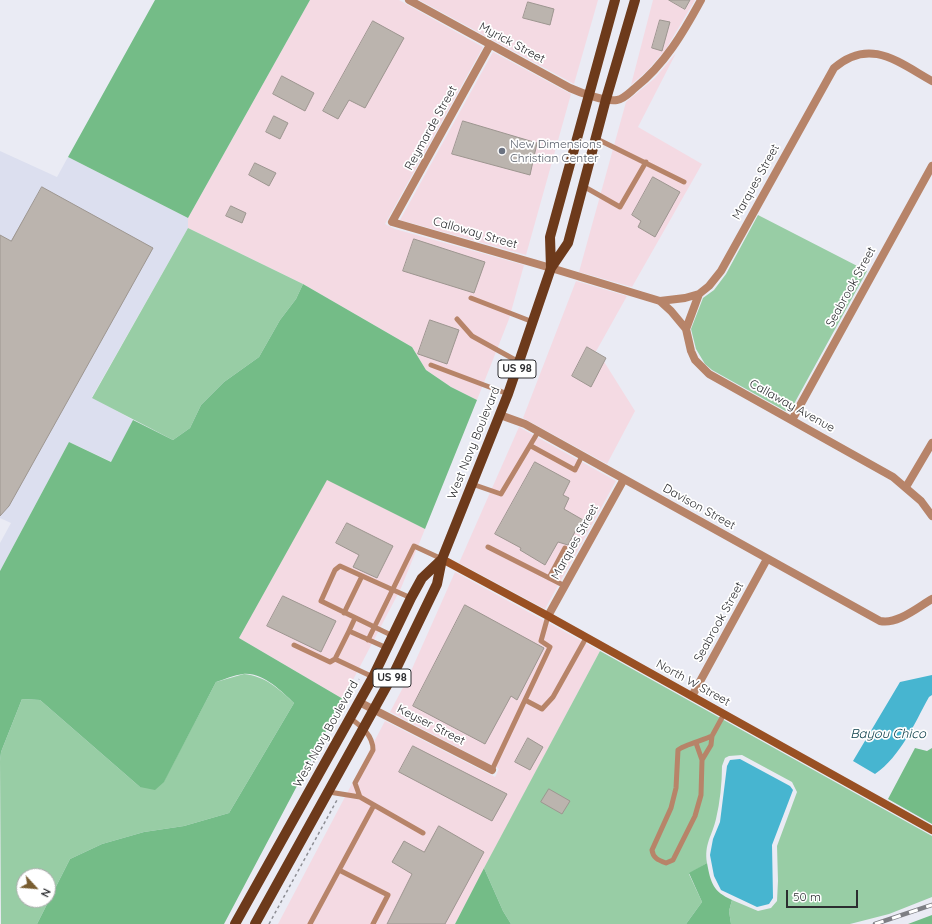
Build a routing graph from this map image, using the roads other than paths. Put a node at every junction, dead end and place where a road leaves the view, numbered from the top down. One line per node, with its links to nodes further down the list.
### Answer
1 (409, 0): 5 (street, Myrick Street)
2 (615, 0): 7 (main road, West Navy Boulevard / US 98)
3 (636, 0): 8 (main road, West Navy Boulevard / US 98)
4 (701, 0): 8 (street)
5 (490, 45): 7 (street, Myrick Street); 14 (street, Reymarde Street)
6 (932, 81): 16 (street, Marques Street)
7 (589, 94): 8 (street, Myrick Street); 15 (main road, West Navy Boulevard / US 98)
8 (606, 99): 9 (main road, West Navy Boulevard / US 98)
9 (595, 138): 10 (lane); 13 (main road, West Navy Boulevard / US 98)
10 (646, 162): 12 (lane); 13 (lane)
11 (932, 166): 26 (street, Seabrook Street)
12 (684, 182)
13 (583, 186): 15 (main road, West Navy Boulevard / US 98)
14 (392, 222): 15 (street, Calloway Street)
15 (551, 268): 18 (street, Callaway Avenue); 20 (main road, West Navy Boulevard / US 98)
16 (699, 294): 18 (street, Callaway Avenue); 21 (street, Marques Street)
17 (471, 298): 20 (lane)
18 (660, 301): 21 (street, Callaway Avenue)
19 (457, 319): 22 (lane)
20 (533, 322): 22 (main road, West Navy Boulevard / US 98)
21 (686, 328): 26 (street, Callaway Avenue)
22 (519, 362): 24 (main road, West Navy Boulevard / US 98)
23 (431, 365): 24 (lane)
24 (508, 394): 25 (main road, West Navy Boulevard / US 98)
25 (500, 415): 27 (street, Davison Street); 32 (main road, West Navy Boulevard / US 98)
26 (792, 420): 33 (street, Callaway Avenue)
27 (538, 432): 29 (lane); 30 (street, Davison Street)
28 (932, 443): 33 (street)
29 (531, 446): 30 (lane); 32 (lane)
30 (582, 456): 31 (street, Davison Street)
31 (624, 479): 38 (street, Davison Street); 41 (street, Marques Street)
32 (472, 484): 37 (main road, West Navy Boulevard / US 98)
33 (906, 487): 34 (street, Callaway Avenue)
34 (932, 516)
35 (488, 547): 40 (lane)
36 (565, 548): 40 (lane)
37 (442, 559): 42 (lane); 43 (main road, West Navy Boulevard / US 98); 46 (main road, North W Street); 60 (main road, West Navy Boulevard / US 98)
38 (767, 559): 44 (street, Davison Street); 57 (street, Seabrook Street)
39 (362, 576): 42 (lane); 45 (lane); 45 (lane)
40 (549, 578): 41 (lane)
41 (565, 586): 46 (street, Marques Street)
42 (393, 589): 43 (lane); 48 (lane)
43 (411, 598): 50 (main road, West Navy Boulevard / US 98)
44 (932, 599)
45 (344, 613): 47 (lane)
46 (548, 616): 51 (main road, North W Street); 58 (lane)
47 (355, 618): 48 (lane); 49 (lane)
48 (375, 627): 50 (lane); 52 (lane)
49 (349, 631): 52 (lane); 55 (lane)
50 (393, 636): 54 (main road, West Navy Boulevard / US 98)
51 (586, 638): 57 (main road, North W Street); 58 (lane)
52 (368, 640): 54 (lane)
53 (294, 645): 55 (lane)
54 (387, 648): 56 (main road, West Navy Boulevard / US 98)
55 (335, 659): 56 (lane)
56 (368, 674): 59 (main road, West Navy Boulevard / US 98)
57 (692, 696): 61 (main road, North W Street)
58 (525, 700): 67 (lane)
59 (359, 702): 60 (street, Keyser Street); 62 (main road, West Navy Boulevard / US 98)
60 (375, 710): 63 (main road, West Navy Boulevard / US 98); 67 (street, Keyser Street)
61 (724, 714): 64 (lane); 71 (main road, North W Street)
62 (350, 718): 63 (lane); 74 (main road, West Navy Boulevard / US 98)
63 (364, 729): 68 (main road, West Navy Boulevard / US 98); 69 (lane)
64 (712, 736): 65 (lane); 66 (lane)
65 (696, 743): 66 (lane); 66 (lane)
66 (702, 760)
67 (492, 770)
68 (329, 792): 69 (lane); 75 (main road, West Navy Boulevard / US 98)
69 (360, 797): 70 (lane)
70 (374, 805): 72 (lane); 73 (lane)
71 (932, 830)
72 (423, 833)
73 (339, 870): 76 (lane); 77 (lane)
74 (235, 924)
75 (255, 924)
76 (310, 924)
77 (373, 924)

